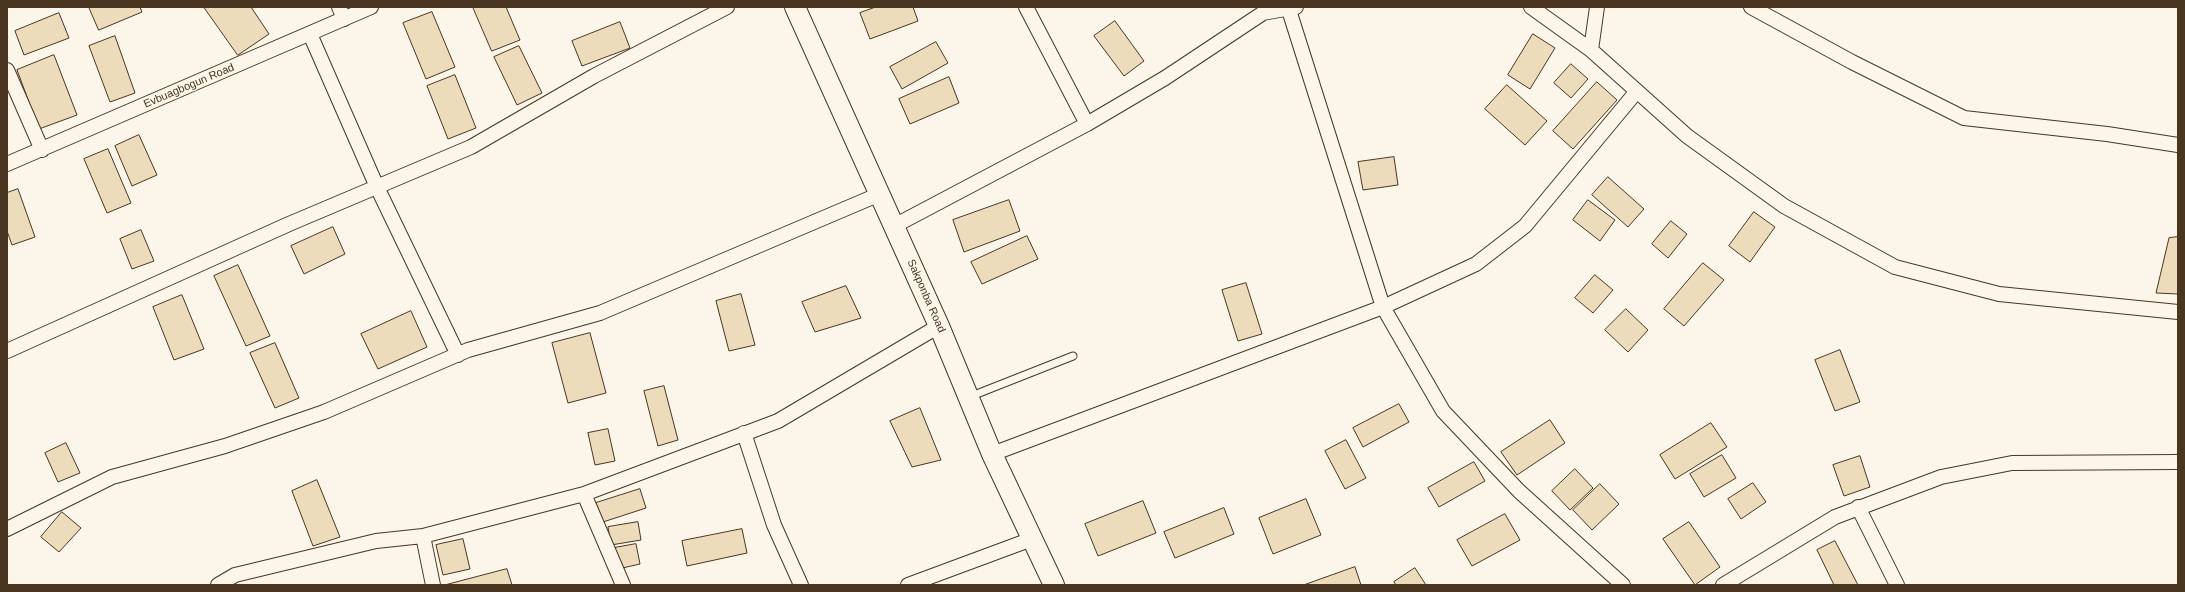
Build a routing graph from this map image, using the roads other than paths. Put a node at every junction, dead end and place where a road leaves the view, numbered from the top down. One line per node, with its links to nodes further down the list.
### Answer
1 (371, 7): 9 (street, Evbuagbogun Road)
2 (727, 7): 18 (street)
3 (795, 7): 19 (main road, Sakponba Road)
4 (1026, 7): 14 (street)
5 (1290, 7): 14 (street); 21 (street)
6 (1531, 7): 11 (street)
7 (1597, 7): 11 (street)
8 (1751, 7): 15 (street)
9 (342, 13): 10 (street, Evbuagbogun Road)
10 (310, 34): 16 (street, Evbuagbogun Road); 18 (street)
11 (1591, 50): 13 (street)
12 (7, 70): 16 (street)
13 (1637, 91): 21 (street); 22 (street)
14 (1087, 124): 20 (street)
15 (2178, 145)
16 (42, 150): 17 (street, Evbuagbogun Road)
17 (7, 164)
18 (377, 187): 24 (street); 25 (street)
19 (880, 194): 20 (main road, Sakponba Road); 25 (street)
20 (894, 226): 23 (main road, Sakponba Road)
21 (1383, 307): 29 (street); 42 (street)
22 (2178, 312)
23 (939, 326): 27 (main road, Sakponba Road); 28 (street)
24 (7, 351)
25 (458, 355): 33 (street)
26 (1073, 356): 27 (lane)
27 (969, 398): 29 (main road, Sakponba Road)
28 (744, 432): 31 (street); 39 (street)
29 (992, 454): 35 (main road, Sakponba Road)
30 (2178, 462): 32 (street)
31 (584, 494): 34 (street); 38 (street)
32 (1858, 508): 43 (street); 44 (street)
33 (7, 528)
34 (423, 536): 36 (street); 37 (street)
35 (1032, 539): 40 (street); 41 (main road, Sakponba Road)
36 (218, 585)
37 (433, 585)
38 (623, 585)
39 (801, 585)
40 (908, 585)
41 (1054, 585)
42 (1623, 585)
43 (1723, 585)
44 (1897, 585)

